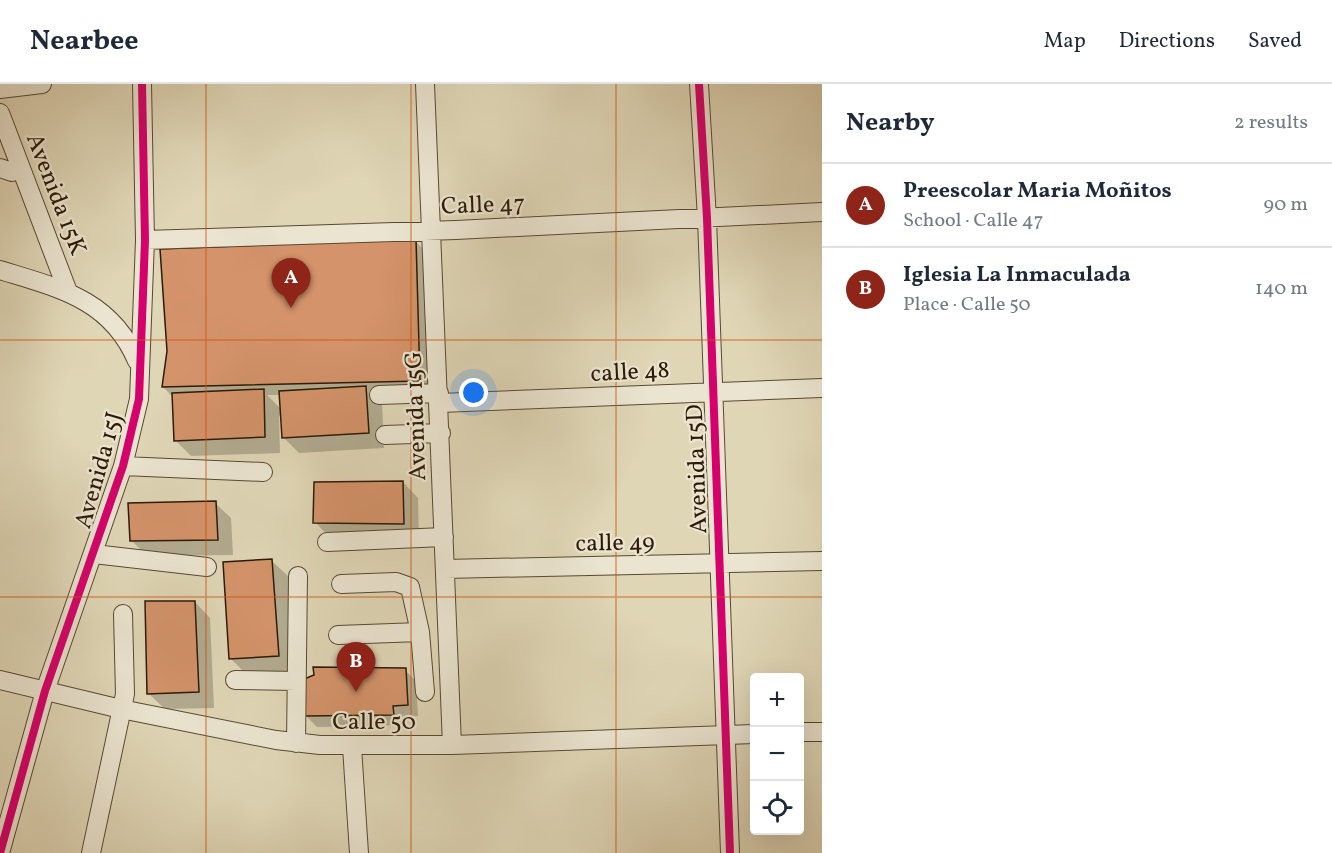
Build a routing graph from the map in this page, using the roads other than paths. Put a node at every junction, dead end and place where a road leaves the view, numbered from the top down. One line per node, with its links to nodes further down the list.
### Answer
1 (42, 84): 5 (street)
2 (142, 84): 12 (street, Avenida 15J)
3 (425, 84): 11 (street, Avenida 15G)
4 (699, 84): 10 (street, Avenida 15D)
5 (0, 89)
6 (0, 113): 14 (street, Avenida 15K)
7 (0, 143): 8 (street, Avenida 15K)
8 (6, 170): 14 (street, Avenida 15K)
9 (822, 212): 10 (street, Calle 47)
10 (707, 218): 11 (street, Calle 47); 17 (street, Avenida 15D)
11 (430, 231): 12 (street, Calle 47); 19 (street, Avenida 15G)
12 (146, 240): 15 (street, Avenida 15J)
13 (0, 270): 14 (street)
14 (61, 289): 15 (street)
15 (139, 365): 22 (street, Avenida 15J)
16 (822, 388): 17 (street, calle 48)
17 (713, 391): 19 (street, calle 48); 28 (street, Avenida 15D)
18 (379, 395): 19 (street, calle 48)
19 (439, 398): 20 (street, Avenida 15G)
20 (441, 434): 21 (street); 24 (street, Avenida 15G)
21 (386, 435)
22 (123, 466): 23 (street); 26 (street, Avenida 15J)
23 (263, 472)
24 (444, 537): 25 (street); 30 (street, Avenida 15G)
25 (327, 542)
26 (94, 554): 29 (street); 41 (street, Avenida 15J)
27 (822, 561): 28 (street, calle 49)
28 (719, 564): 30 (street, calle 49); 47 (street, Avenida 15D)
29 (207, 567)
30 (445, 569): 34 (street, Avenida 15G)
31 (298, 576): 40 (street)
32 (341, 584): 33 (street)
33 (416, 606): 34 (street); 36 (street)
34 (447, 606): 49 (street, Avenida 15G)
35 (123, 614): 43 (street)
36 (420, 632): 37 (street); 42 (street)
37 (338, 635)
38 (0, 680): 41 (street, Calle 50)
39 (235, 680): 40 (street)
40 (296, 681): 48 (street)
41 (45, 691): 43 (street, Calle 50); 51 (street, Avenida 15J)
42 (425, 692)
43 (121, 709): 48 (street, Calle 50); 52 (street)
44 (804, 732): 45 (street)
45 (822, 732)
46 (750, 734): 47 (street, Calle 50)
47 (726, 735): 49 (street, Calle 50); 54 (street, Avenida 15D)
48 (296, 743): 50 (street, Calle 50)
49 (452, 745): 50 (street, Calle 50)
50 (352, 747): 53 (street)
51 (0, 853)
52 (91, 853)
53 (359, 853)
54 (730, 853)

